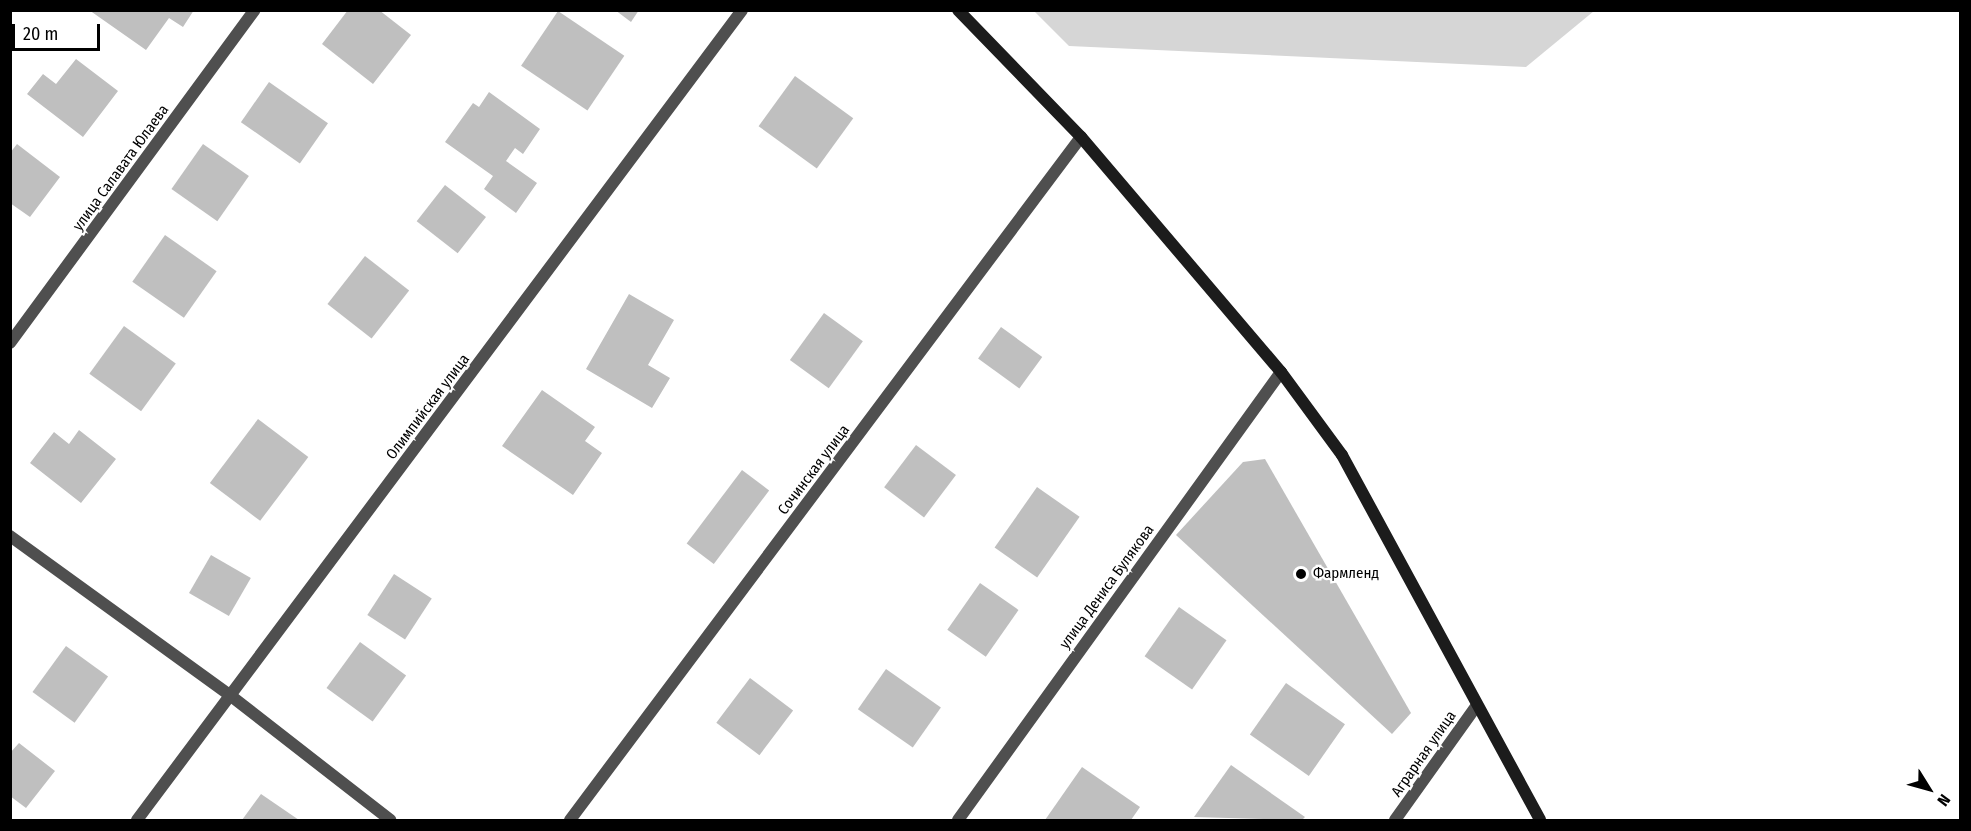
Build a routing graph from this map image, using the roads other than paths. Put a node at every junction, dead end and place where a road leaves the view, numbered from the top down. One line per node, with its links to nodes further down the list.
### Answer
1 (255, 10): 5 (street, улица Салавата Юлаева)
2 (742, 10): 8 (street, Олимпийская улица)
3 (958, 10): 4 (main road)
4 (1081, 137): 6 (main road); 12 (street, Сочинская улица)
5 (10, 343)
6 (1281, 372): 9 (main road); 13 (street, улица Дениса Булякова)
7 (10, 536): 8 (street)
8 (231, 696): 10 (street, Олимпийская улица); 11 (street)
9 (1477, 705): 14 (street, Аграрная улица); 15 (main road)
10 (137, 820)
11 (390, 820)
12 (570, 820)
13 (958, 820)
14 (1395, 820)
15 (1540, 820)

